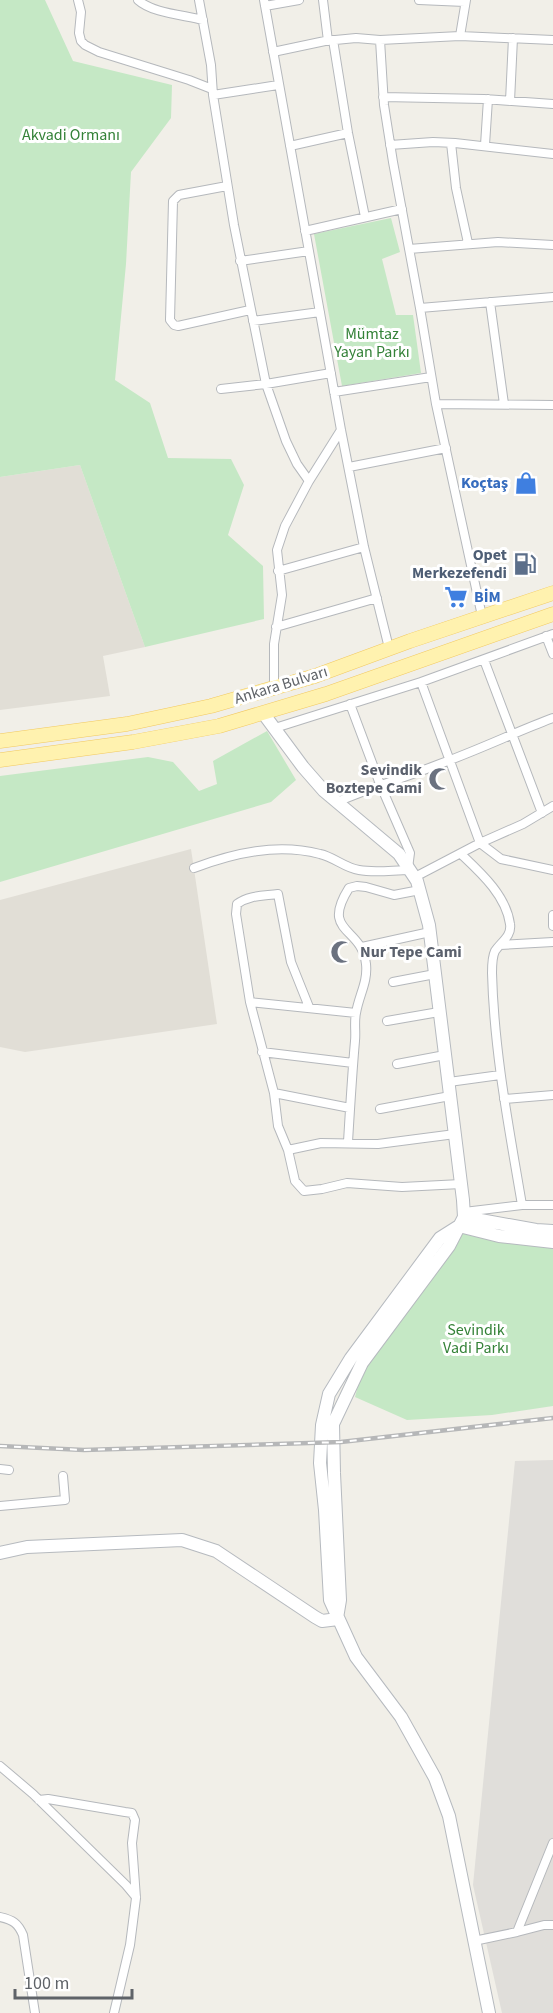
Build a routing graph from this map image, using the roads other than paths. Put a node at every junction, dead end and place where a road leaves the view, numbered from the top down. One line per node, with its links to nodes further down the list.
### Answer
1 (78, 0): 17 (street)
2 (138, 0): 9 (street)
3 (199, 0): 9 (street)
4 (299, 0): 8 (street)
5 (323, 0): 14 (street)
6 (419, 0): 7 (street)
7 (465, 1): 10 (street)
8 (265, 3): 15 (street)
9 (203, 20): 17 (street)
10 (460, 36): 11 (street); 12 (street)
11 (513, 38): 13 (street); 20 (street)
12 (380, 40): 14 (street); 18 (street)
13 (553, 40)
14 (331, 41): 15 (street); 22 (street)
15 (273, 51): 16 (street)
16 (278, 85): 17 (street); 26 (street)
17 (212, 92): 28 (street)
18 (383, 97): 19 (street); 24 (street)
19 (488, 99): 20 (street); 25 (street)
20 (510, 101): 21 (street)
21 (553, 104)
22 (348, 133): 26 (street); 30 (street)
23 (451, 143): 24 (street); 25 (street); 32 (street)
24 (390, 145): 29 (street)
25 (485, 145): 27 (street)
26 (290, 146): 31 (street)
27 (553, 154)
28 (227, 186): 36 (street); 40 (street)
29 (402, 209): 30 (street); 34 (street)
30 (365, 217): 31 (street)
31 (305, 231): 35 (street)
32 (468, 243): 33 (street); 34 (street)
33 (553, 245)
34 (409, 249): 39 (street)
35 (309, 251): 36 (street); 41 (street)
36 (240, 261): 40 (street)
37 (553, 297): 38 (street)
38 (490, 302): 39 (street); 49 (street)
39 (420, 308): 44 (street)
40 (250, 310): 42 (street)
41 (320, 312): 42 (street); 43 (street)
42 (253, 321): 45 (street)
43 (331, 373): 45 (street); 47 (street)
44 (431, 377): 47 (street); 48 (street)
45 (266, 384): 46 (street); 54 (street)
46 (221, 388)
47 (334, 392): 51 (street)
48 (436, 404): 49 (street); 52 (street)
49 (504, 404): 50 (street)
50 (553, 405)
51 (341, 430): 53 (street); 54 (street)
52 (446, 447): 53 (street); 60 (street)
53 (349, 467): 55 (street)
54 (309, 481): 56 (street)
55 (364, 547): 56 (street); 58 (street)
56 (278, 571): 61 (street)
57 (553, 593): 60 (main road, Ankara Bulvarı)
58 (377, 598): 61 (street); 63 (street)
59 (553, 614): 69 (main road, Ankara Bulvarı)
60 (482, 616): 63 (main road, Ankara Bulvarı)
61 (276, 627): 67 (street)
62 (549, 635): 64 (street); 65 (street)
63 (389, 648): 67 (main road, Ankara Bulvarı)
64 (553, 654)
65 (484, 660): 66 (street); 72 (street)
66 (421, 682): 68 (street); 75 (street)
67 (274, 688): 73 (main road, Ankara Bulvarı)
68 (350, 704): 71 (street); 76 (street)
69 (263, 713): 71 (street); 74 (main road, Ankara Bulvarı)
70 (553, 718): 72 (street)
71 (275, 728): 77 (street)
72 (512, 733): 75 (street); 79 (street)
73 (0, 741)
74 (0, 760)
75 (450, 760): 76 (street); 80 (street)
76 (381, 784): 77 (street); 84 (street)
77 (337, 802): 84 (street)
78 (553, 807): 79 (street)
79 (542, 813): 80 (street)
80 (480, 843): 81 (street); 83 (street)
81 (460, 854): 84 (street); 90 (street)
82 (194, 868): 84 (street)
83 (553, 870)
84 (411, 872): 85 (street)
85 (420, 890): 88 (street); 91 (street)
86 (553, 915): 87 (street)
87 (553, 927)
88 (430, 932): 91 (street); 92 (street)
89 (553, 942): 90 (street)
90 (500, 945): 103 (street)
91 (362, 947): 97 (street)
92 (435, 974): 93 (street); 96 (street)
93 (393, 982)
94 (250, 1002): 95 (street); 95 (street); 99 (street)
95 (309, 1007): 97 (street)
96 (440, 1012): 98 (street); 100 (street)
97 (356, 1013): 101 (street)
98 (387, 1021)
99 (262, 1052): 101 (street); 105 (street)
100 (445, 1055): 102 (street); 104 (street)
101 (352, 1063): 109 (street)
102 (397, 1064)
103 (500, 1075): 104 (street); 108 (street)
104 (448, 1082): 107 (street)
105 (274, 1093): 109 (street); 113 (street)
106 (553, 1095): 108 (street)
107 (450, 1096): 110 (street); 111 (street)
108 (504, 1099): 116 (street)
109 (350, 1108): 112 (street)
110 (380, 1109)
111 (455, 1134): 112 (street); 114 (street)
112 (348, 1143): 113 (street)
113 (288, 1150): 114 (street)
114 (461, 1184): 117 (street)
115 (553, 1204): 116 (street)
116 (522, 1205): 117 (street)
117 (462, 1218): 118 (street); 119 (street); 123 (street)
118 (553, 1231)
119 (553, 1242)
120 (63, 1476): 121 (street)
121 (0, 1506)
122 (0, 1553): 123 (street)
123 (338, 1618): 131 (street)
124 (0, 1766): 125 (street)
125 (39, 1800): 127 (street); 127 (street)
126 (553, 1843): 130 (street)
127 (136, 1898): 133 (street)
128 (0, 1917): 132 (street)
129 (553, 1925): 130 (street)
130 (517, 1932): 131 (street)
131 (474, 1941): 134 (street)
132 (35, 2013)
133 (114, 2013)
134 (489, 2013)

